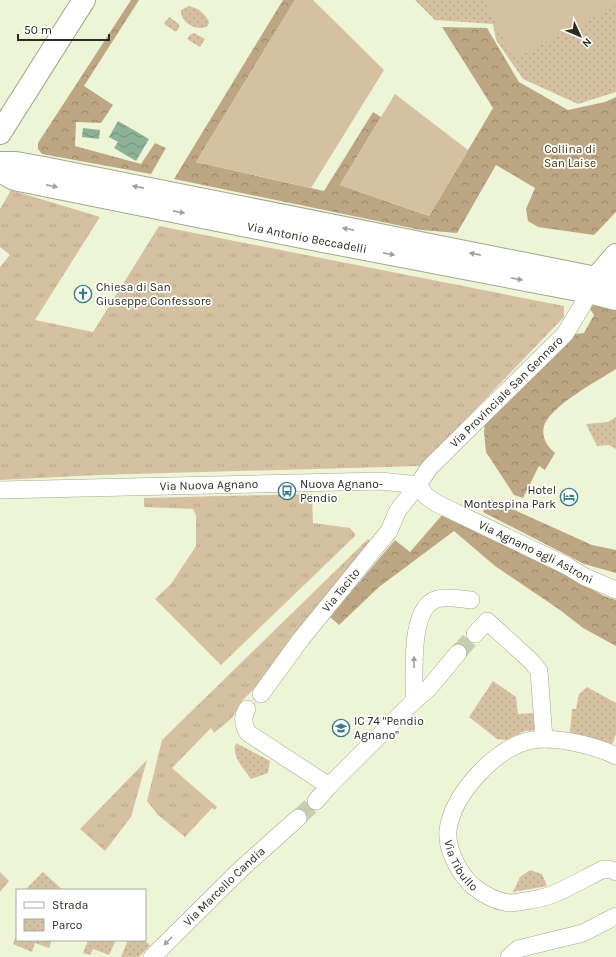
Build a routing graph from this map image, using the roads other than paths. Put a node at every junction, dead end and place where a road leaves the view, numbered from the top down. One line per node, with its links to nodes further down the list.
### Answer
1 (84, 0): 2 (main road)
2 (0, 133)
3 (3, 174): 5 (main road, Via Antonio Beccadelli)
4 (616, 255): 5 (main road, Via Provinciale San Gennaro)
5 (600, 284): 6 (main road, Via Antonio Beccadelli); 7 (street, Via Provinciale San Gennaro)
6 (616, 299)
7 (418, 485): 8 (street, Via Nuova Agnano); 9 (street, Via Agnano agli Astroni); 13 (street, Via Tacito)
8 (0, 490)
9 (616, 590)
10 (471, 600): 14 (street, one-way to 10)
11 (475, 634): 16 (street)
12 (458, 652): 14 (street)
13 (261, 694)
14 (414, 701): 18 (street)
15 (247, 709): 18 (street)
16 (544, 738): 17 (street); 21 (street, Via Tibullo)
17 (616, 756)
18 (330, 786): 19 (street)
19 (316, 801)
20 (298, 818): 23 (street, Via Marcello Candia, one-way to 23)
21 (616, 872)
22 (616, 916): 24 (street)
23 (152, 957)
24 (509, 957)

